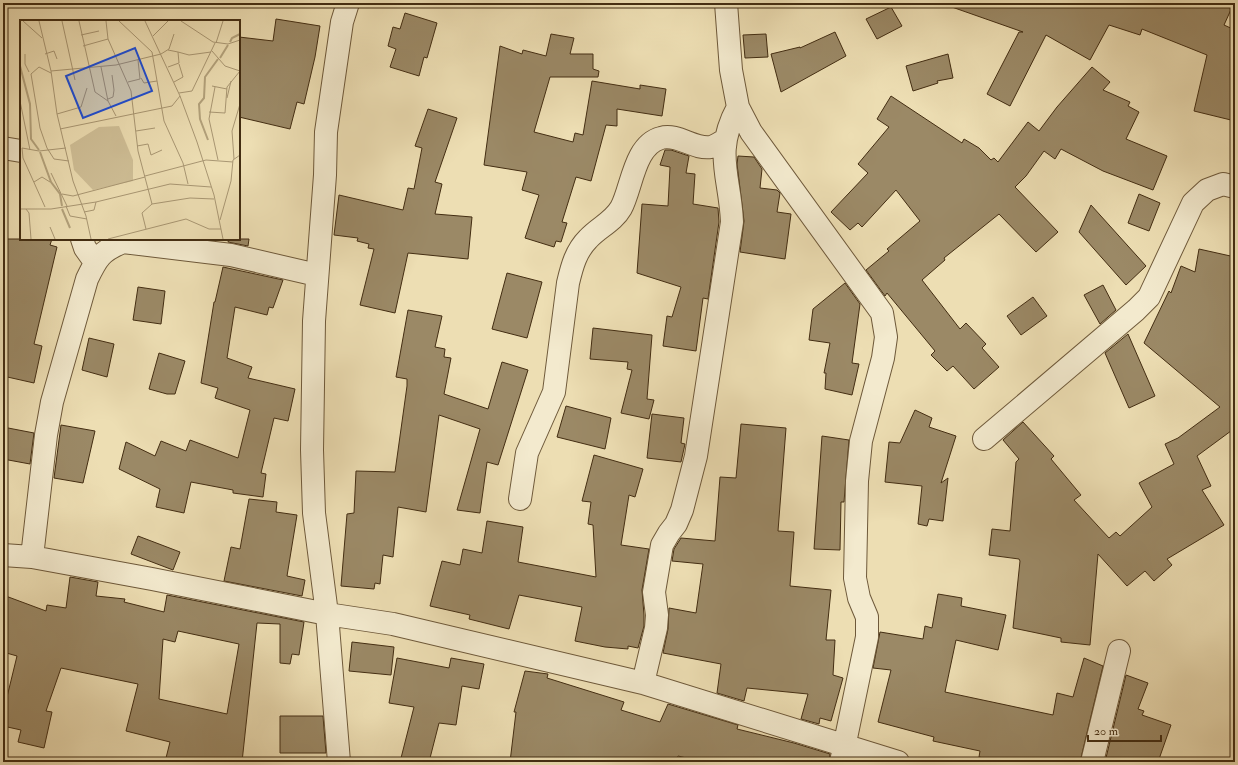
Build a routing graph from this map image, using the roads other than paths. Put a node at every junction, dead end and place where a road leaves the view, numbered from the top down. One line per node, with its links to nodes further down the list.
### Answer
1 (348, 3): 10 (street)
2 (726, 3): 3 (street)
3 (738, 107): 4 (street); 18 (street)
4 (725, 140): 12 (street); 17 (street)
5 (3, 148): 6 (street)
6 (20, 151)
7 (1235, 187): 11 (street)
8 (82, 240): 9 (street)
9 (95, 262): 10 (street); 14 (street)
10 (317, 275): 15 (street)
11 (984, 439)
12 (520, 499)
13 (3, 555): 14 (street)
14 (32, 557): 15 (street)
15 (327, 614): 17 (street); 19 (street)
16 (1119, 651): 21 (street)
17 (643, 683): 18 (street)
18 (843, 754): 20 (street)
19 (339, 762)
20 (898, 762)
21 (1092, 762)

